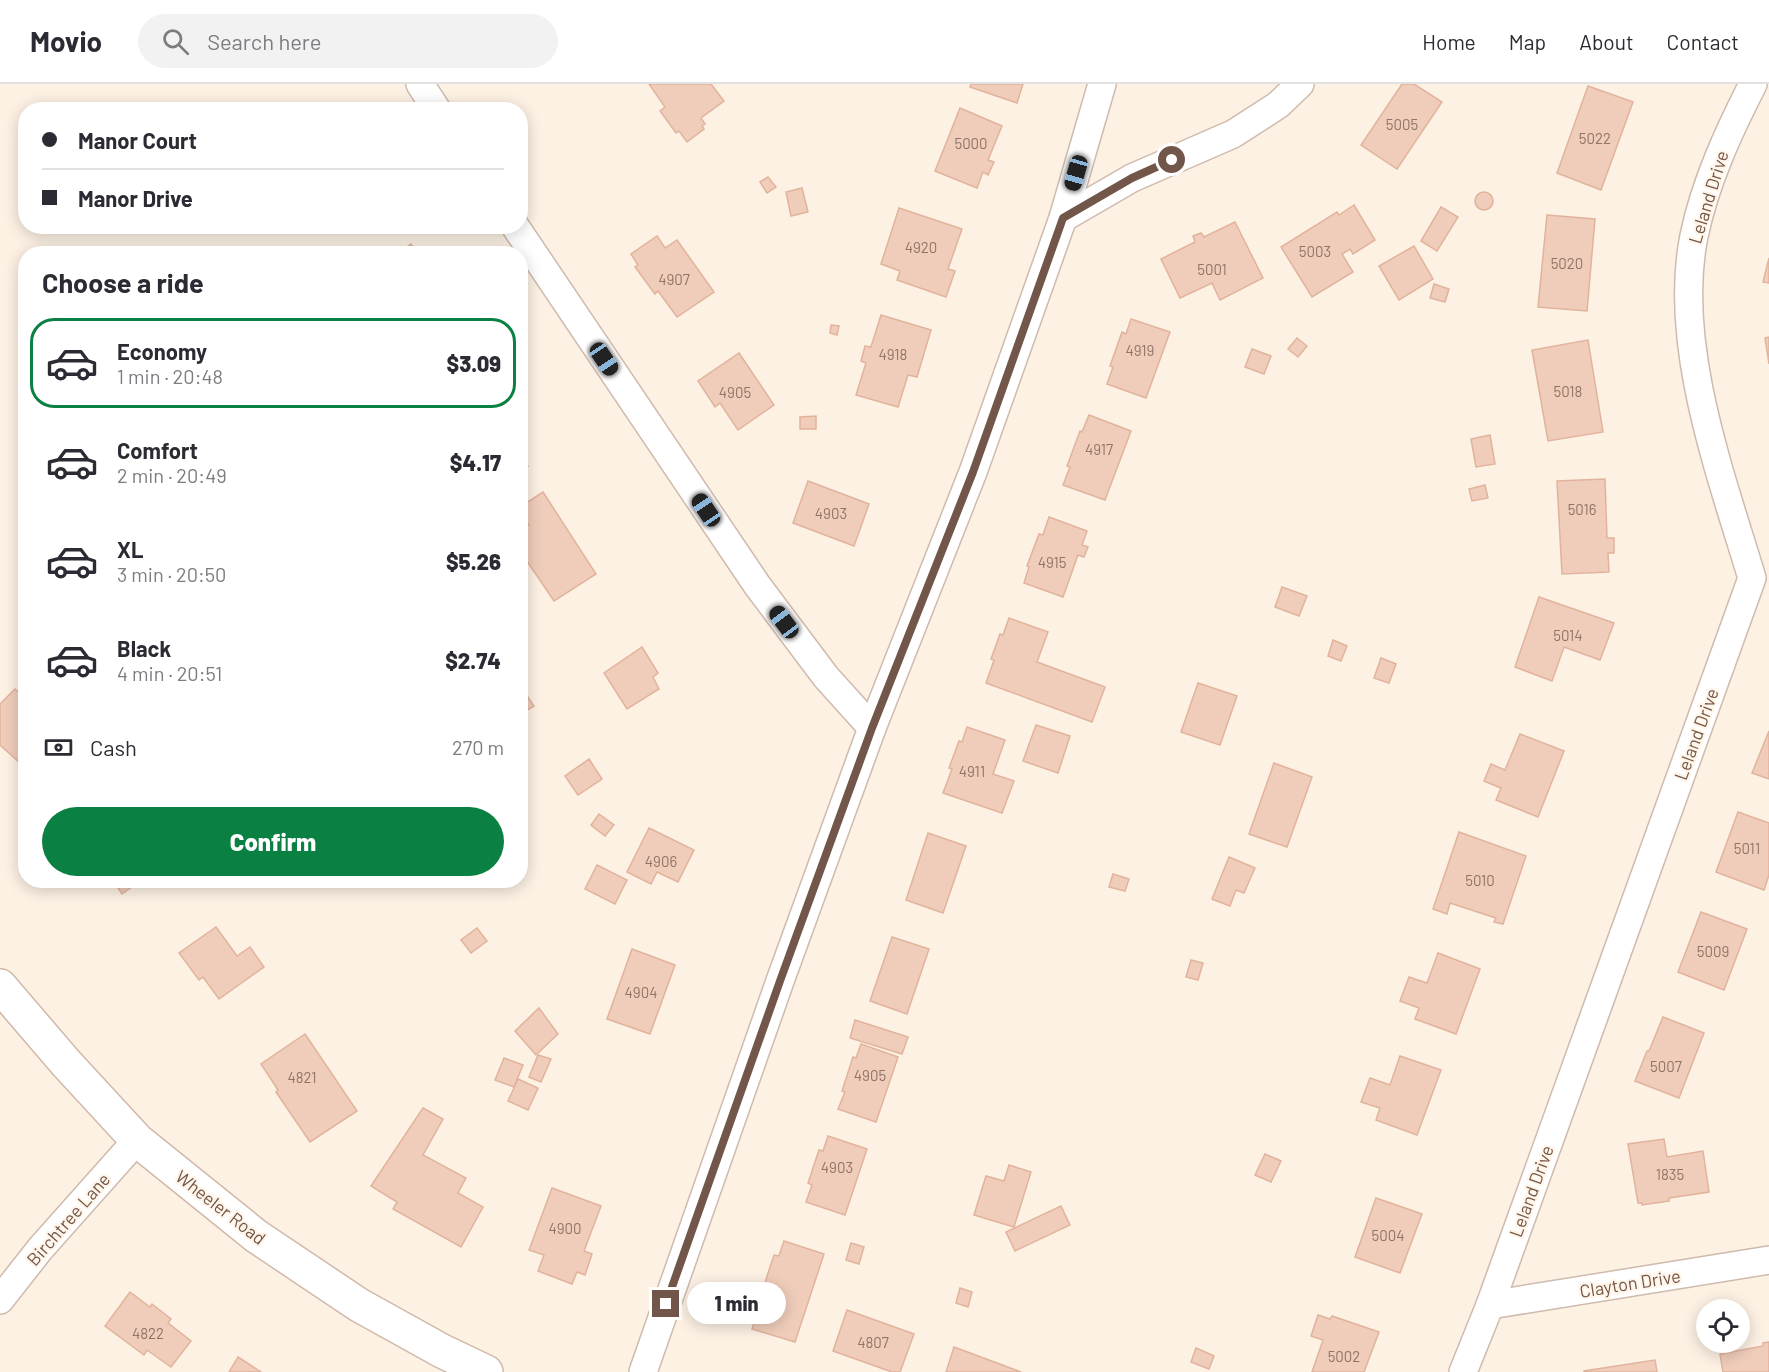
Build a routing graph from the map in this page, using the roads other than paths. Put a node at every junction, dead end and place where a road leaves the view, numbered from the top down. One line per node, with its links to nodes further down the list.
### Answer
1 (420, 84): 5 (street)
2 (1102, 84): 6 (street)
3 (1300, 84): 6 (street)
4 (1752, 84): 8 (street, Leland Drive)
5 (432, 102)
6 (1063, 218): 9 (street)
7 (520, 234): 9 (street)
8 (1761, 577): 14 (street, Leland Drive)
9 (872, 728): 16 (street)
10 (0, 986): 11 (main road, Wheeler Road)
11 (137, 1140): 13 (street, Birchtree Lane); 15 (main road, Wheeler Road)
12 (1769, 1260): 14 (street, Clayton Drive)
13 (0, 1300)
14 (1490, 1305): 17 (street, Leland Drive)
15 (486, 1372)
16 (643, 1372)
17 (1464, 1372)

